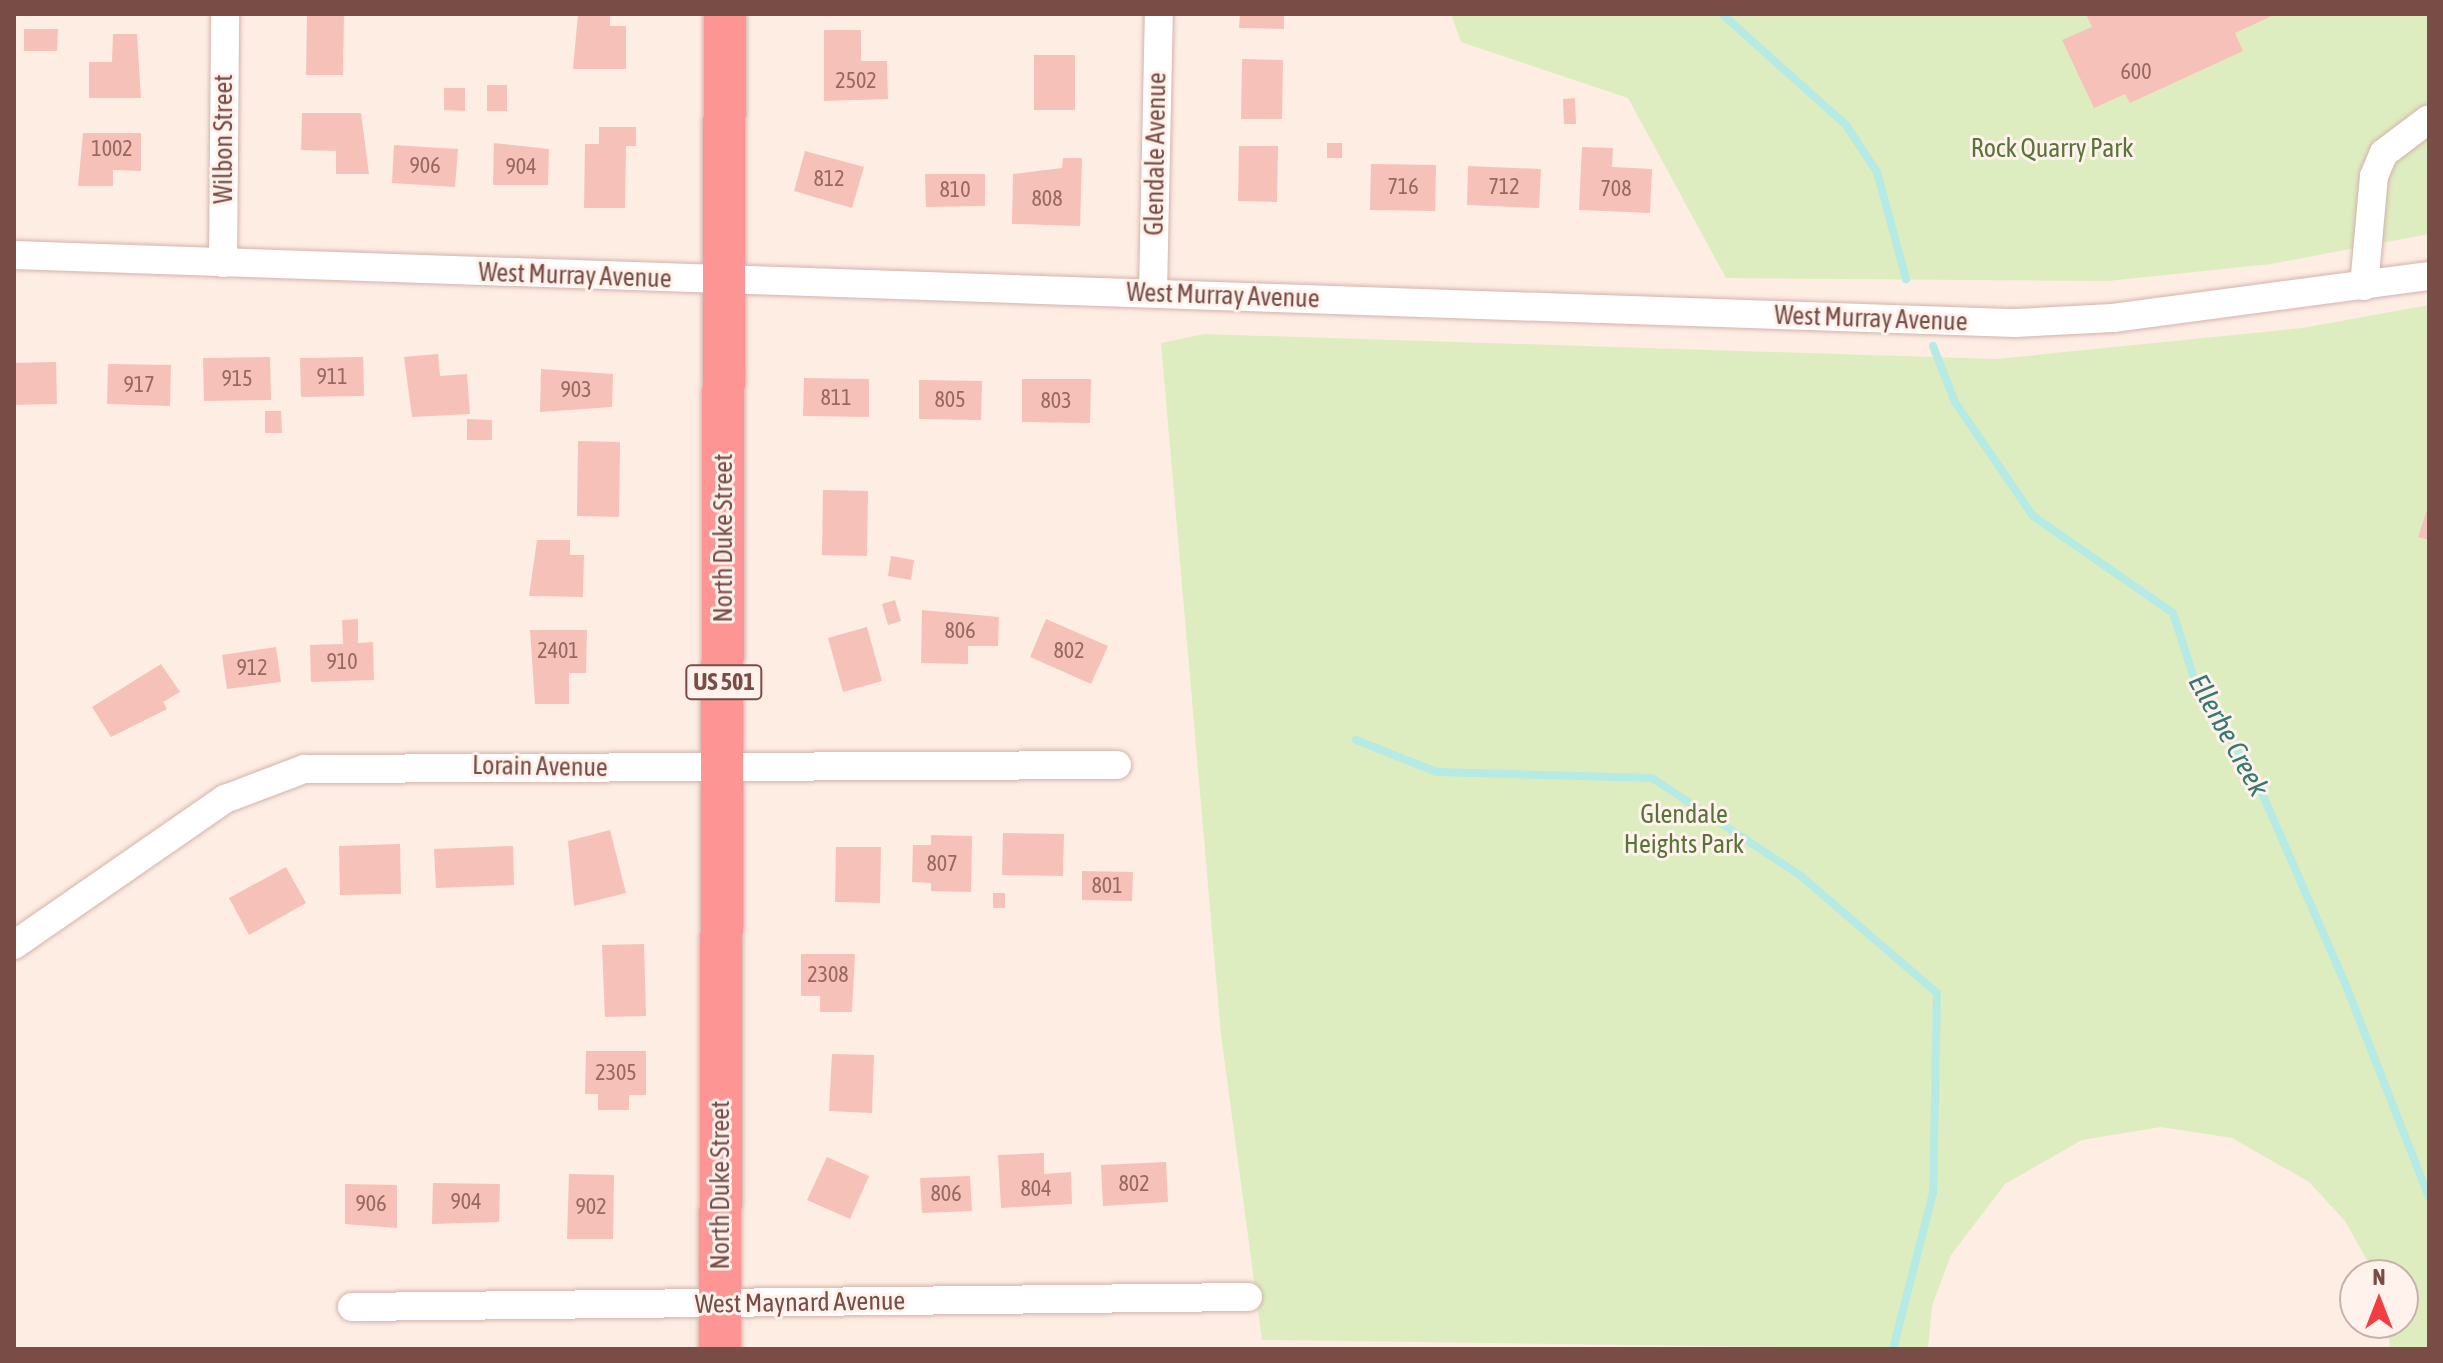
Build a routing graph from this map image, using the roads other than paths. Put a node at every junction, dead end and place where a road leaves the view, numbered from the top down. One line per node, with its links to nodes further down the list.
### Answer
1 (225, 14): 6 (street, Wilbon Street)
2 (725, 14): 8 (highway, North Duke Street / US 501)
3 (1159, 14): 10 (street, Glendale Avenue)
4 (2429, 119): 9 (street)
5 (14, 255): 6 (street, West Murray Avenue)
6 (223, 263): 8 (street, West Murray Avenue)
7 (2429, 276): 9 (street, West Murray Avenue)
8 (725, 282): 10 (street, West Murray Avenue); 12 (highway, North Duke Street / US 501)
9 (2364, 286): 10 (street, West Murray Avenue)
10 (1153, 293)
11 (1117, 765): 12 (street, Lorain Avenue)
12 (724, 770): 13 (street, Lorain Avenue); 15 (highway, North Duke Street / US 501)
13 (14, 945)
14 (1248, 1297): 15 (street, West Maynard Avenue)
15 (720, 1304): 16 (street, West Maynard Avenue); 17 (highway, North Duke Street / US 501)
16 (352, 1307)
17 (720, 1349)

